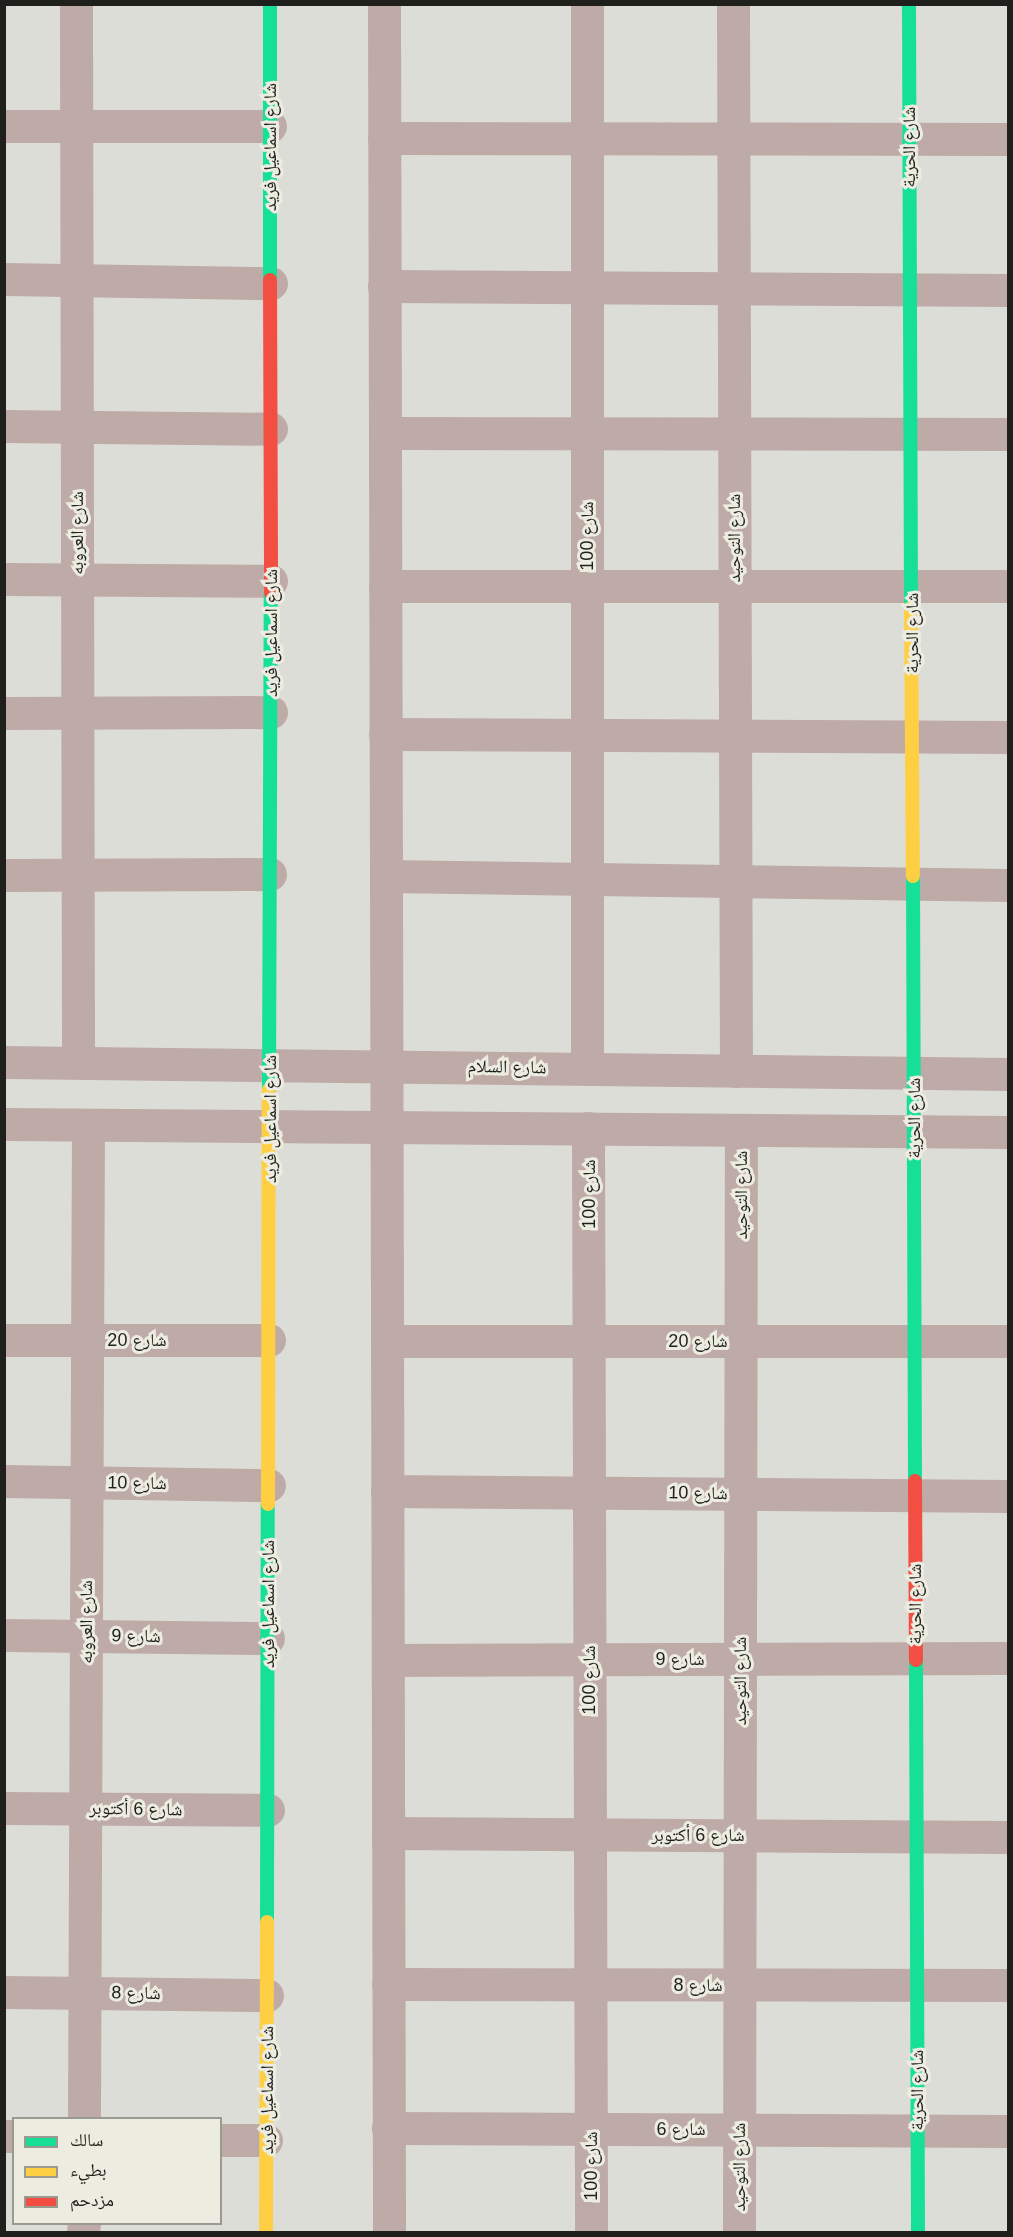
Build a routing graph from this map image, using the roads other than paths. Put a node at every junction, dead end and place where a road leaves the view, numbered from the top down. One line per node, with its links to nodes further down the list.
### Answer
1 (76, 4): 7 (street, شارع العروبه)
2 (270, 4): 9 (street, شارع اسماعيل فريد)
3 (384, 4): 10 (street)
4 (587, 4): 11 (street, شارع 100)
5 (733, 4): 12 (street, شارع التوحيد)
6 (909, 4): 14 (street, شارع الحرية)
7 (76, 125): 8 (street); 9 (street); 16 (street, شارع العروبه)
8 (4, 126)
9 (270, 126): 17 (street, شارع اسماعيل فريد)
10 (384, 138): 11 (street); 18 (street)
11 (587, 138): 12 (street); 19 (street, شارع 100)
12 (734, 138): 14 (street); 20 (street, شارع التوحيد)
13 (1008, 139): 14 (street)
14 (909, 140): 21 (street, شارع الحرية)
15 (4, 279): 16 (street)
16 (76, 280): 17 (street); 24 (street, شارع العروبه)
17 (271, 284): 25 (street, شارع اسماعيل فريد)
18 (384, 286): 19 (street); 27 (street)
19 (587, 286): 20 (street); 26 (street, شارع 100)
20 (735, 287): 21 (street); 28 (street, شارع التوحيد)
21 (910, 290): 22 (street); 30 (street, شارع الحرية)
22 (1008, 290)
23 (4, 426): 24 (street)
24 (77, 427): 25 (street); 32 (street, شارع العروبه)
25 (271, 429): 33 (street, شارع اسماعيل فريد)
26 (587, 432): 27 (street); 28 (street); 34 (street, شارع 100)
27 (385, 433): 36 (street)
28 (734, 433): 30 (street); 35 (street, شارع التوحيد)
29 (1008, 434): 30 (street)
30 (911, 435): 37 (street, شارع الحرية)
31 (4, 579): 32 (street)
32 (77, 579): 33 (street); 41 (street, شارع العروبه)
33 (272, 581): 39 (street, شارع اسماعيل فريد)
34 (587, 585): 35 (street); 36 (street); 43 (street, شارع 100)
35 (735, 585): 37 (street); 44 (street, شارع التوحيد)
36 (385, 586): 42 (street)
37 (912, 586): 38 (street); 46 (street, شارع الحرية)
38 (1008, 586)
39 (271, 712): 41 (street); 48 (street, شارع اسماعيل فريد)
40 (4, 713): 41 (street)
41 (77, 713): 47 (street, شارع العروبه)
42 (385, 734): 43 (street); 50 (street)
43 (587, 734): 44 (street); 51 (street, شارع 100)
44 (736, 735): 46 (street); 52 (street, شارع التوحيد)
45 (1008, 737): 46 (street)
46 (912, 738): 53 (street, شارع الحرية)
47 (78, 874): 48 (street); 49 (street); 56 (street, شارع العروبه)
48 (270, 874): 57 (street, شارع اسماعيل فريد)
49 (4, 875)
50 (386, 876): 51 (street); 58 (street)
51 (587, 879): 52 (street); 59 (street, شارع 100)
52 (735, 881): 53 (street); 60 (street, شارع التوحيد)
53 (913, 885): 54 (street); 61 (street, شارع الحرية)
54 (1008, 885)
55 (4, 1062): 56 (street, شارع السلام)
56 (78, 1062): 57 (street, شارع السلام)
57 (270, 1064): 58 (street, شارع السلام); 65 (street, شارع اسماعيل فريد)
58 (386, 1065): 59 (street, شارع السلام); 66 (street)
59 (587, 1068): 60 (street, شارع السلام)
60 (736, 1071): 61 (street, شارع السلام)
61 (914, 1073): 62 (street, شارع السلام); 69 (street, شارع الحرية)
62 (1008, 1074)
63 (4, 1124): 64 (street)
64 (88, 1125): 65 (street); 72 (street, شارع العروبه)
65 (270, 1126): 66 (street); 73 (street, شارع اسماعيل فريد)
66 (386, 1127): 67 (street); 74 (street)
67 (588, 1128): 68 (street); 75 (street, شارع 100)
68 (741, 1130): 69 (street); 76 (street, شارع التوحيد)
69 (914, 1131): 70 (street); 77 (street, شارع الحرية)
70 (1008, 1132)
71 (4, 1340): 72 (street, شارع 20)
72 (87, 1340): 73 (street, شارع 20); 80 (street, شارع العروبه)
73 (269, 1340): 81 (street, شارع اسماعيل فريد)
74 (387, 1341): 75 (street, شارع 20); 82 (street)
75 (589, 1341): 76 (street, شارع 20); 83 (street, شارع 100)
76 (740, 1341): 77 (street, شارع 20); 84 (street, شارع التوحيد)
77 (914, 1341): 78 (street, شارع 20); 85 (street, شارع الحرية)
78 (1008, 1341)
79 (4, 1481): 80 (street, شارع 10)
80 (86, 1482): 81 (street, شارع 10); 88 (street, شارع العروبه)
81 (269, 1485): 89 (street, شارع اسماعيل فريد)
82 (387, 1491): 83 (street, شارع 10); 94 (street)
83 (589, 1492): 84 (street, شارع 10); 92 (street, شارع 100)
84 (740, 1494): 85 (street, شارع 10); 93 (street, شارع التوحيد)
85 (915, 1495): 86 (street, شارع 10); 90 (street, شارع الحرية)
86 (1008, 1496)
87 (4, 1635): 88 (street, شارع 9)
88 (86, 1636): 89 (street, شارع 9); 96 (street, شارع العروبه)
89 (268, 1638): 97 (street, شارع اسماعيل فريد)
90 (916, 1658): 91 (street, شارع 9); 93 (street, شارع 9); 101 (street, شارع الحرية)
91 (1008, 1658)
92 (589, 1659): 93 (street, شارع 9); 94 (street, شارع 9); 99 (street, شارع 100)
93 (740, 1659): 100 (street, شارع التوحيد)
94 (388, 1660): 98 (street)
95 (4, 1808): 96 (street, شارع 6 أكتوبر)
96 (85, 1808): 97 (street, شارع 6 أكتوبر); 109 (street, شارع العروبه)
97 (268, 1810): 110 (street, شارع اسماعيل فريد)
98 (388, 1833): 99 (street, شارع 6 أكتوبر); 103 (street)
99 (590, 1834): 100 (street, شارع 6 أكتوبر); 104 (street, شارع 100)
100 (739, 1835): 101 (street, شارع 6 أكتوبر); 105 (street, شارع التوحيد)
101 (916, 1837): 102 (street, شارع 6 أكتوبر); 106 (street, شارع الحرية)
102 (1008, 1837)
103 (388, 1984): 104 (street, شارع 8); 112 (street)
104 (590, 1985): 105 (street, شارع 8); 113 (street, شارع 100)
105 (739, 1985): 106 (street, شارع 8); 114 (street, شارع التوحيد)
106 (917, 1985): 107 (street, شارع 8); 115 (street, شارع الحرية)
107 (1008, 1985)
108 (4, 1992): 109 (street, شارع 8)
109 (85, 1993): 110 (street, شارع 8); 111 (street, شارع العروبه)
110 (267, 1995): 118 (street, شارع اسماعيل فريد)
111 (84, 2117)
112 (388, 2128): 113 (street, شارع 6); 120 (street)
113 (591, 2129): 114 (street, شارع 6); 121 (street, شارع 100)
114 (738, 2130): 115 (street, شارع 6); 122 (street, شارع التوحيد)
115 (917, 2131): 116 (street, شارع 6); 123 (street, شارع الحرية)
116 (1008, 2131)
117 (222, 2140): 118 (street)
118 (266, 2140): 119 (street, شارع اسماعيل فريد)
119 (266, 2232)
120 (389, 2232)
121 (591, 2232)
122 (739, 2232)
123 (918, 2232)

